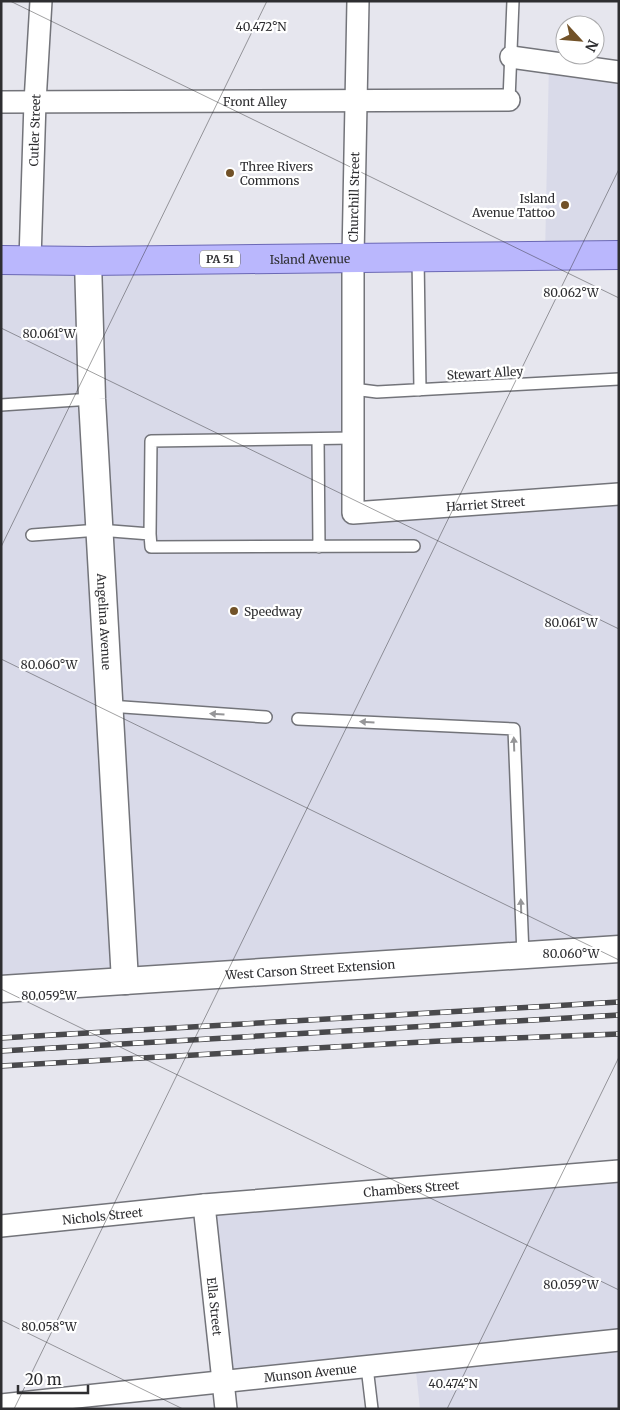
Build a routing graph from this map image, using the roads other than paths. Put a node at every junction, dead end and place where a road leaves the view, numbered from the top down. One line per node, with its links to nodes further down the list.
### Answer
1 (41, 1): 9 (street, Cutler Street)
2 (358, 1): 6 (street, Churchill Street)
3 (513, 1): 4 (lane)
4 (511, 57): 5 (street); 7 (lane)
5 (619, 72)
6 (356, 100): 7 (street, Front Alley); 9 (street, Front Alley); 11 (street, Churchill Street)
7 (509, 100)
8 (1, 102): 9 (street, Front Alley)
9 (35, 102): 14 (street, Cutler Street)
10 (606, 255): 12 (main road, Island Avenue / PA 51); 16 (main road, Island Avenue)
11 (353, 257): 12 (main road, Island Avenue / PA 51); 15 (main road, Island Avenue / PA 51); 18 (street, Churchill Street)
12 (418, 257): 19 (lane)
13 (1, 260): 14 (main road, Island Avenue / PA 51)
14 (30, 260): 15 (main road, Island Avenue / PA 51)
15 (88, 261): 20 (street, Angelina Avenue)
16 (619, 264)
17 (619, 379): 19 (lane, Stewart Alley)
18 (353, 389): 19 (lane, Stewart Alley); 22 (street, Churchill Street)
19 (420, 390)
20 (92, 400): 21 (lane); 26 (street, Angelina Avenue)
21 (1, 405)
22 (353, 438): 23 (lane); 25 (street, Churchill Street)
23 (318, 439): 27 (lane); 30 (lane)
24 (619, 494): 25 (street, Harriet Street)
25 (354, 513)
26 (99, 530): 27 (lane); 28 (lane); 31 (street, Angelina Avenue)
27 (150, 534): 30 (lane)
28 (32, 535)
29 (414, 546): 30 (lane)
30 (319, 547)
31 (109, 706): 32 (lane, one-way to 31); 36 (street, Angelina Avenue)
32 (266, 717)
33 (298, 719): 35 (lane, one-way to 33)
34 (619, 949): 35 (street, West Carson Street Extension)
35 (522, 955): 36 (street, West Carson Street Extension)
36 (125, 981): 37 (street, West Carson Street Extension)
37 (1, 989)
38 (619, 1170): 39 (street, Chambers Street)
39 (204, 1205): 40 (street, Nichols Street); 43 (street, Ella Street)
40 (1, 1226)
41 (619, 1340): 42 (street, Munson Avenue)
42 (367, 1367): 43 (street, Munson Avenue); 47 (lane)
43 (223, 1382): 44 (street, Munson Avenue); 46 (street, Ella Street)
44 (80, 1403): 45 (street, Munson Avenue)
45 (1, 1405)
46 (226, 1409)
47 (372, 1409)

